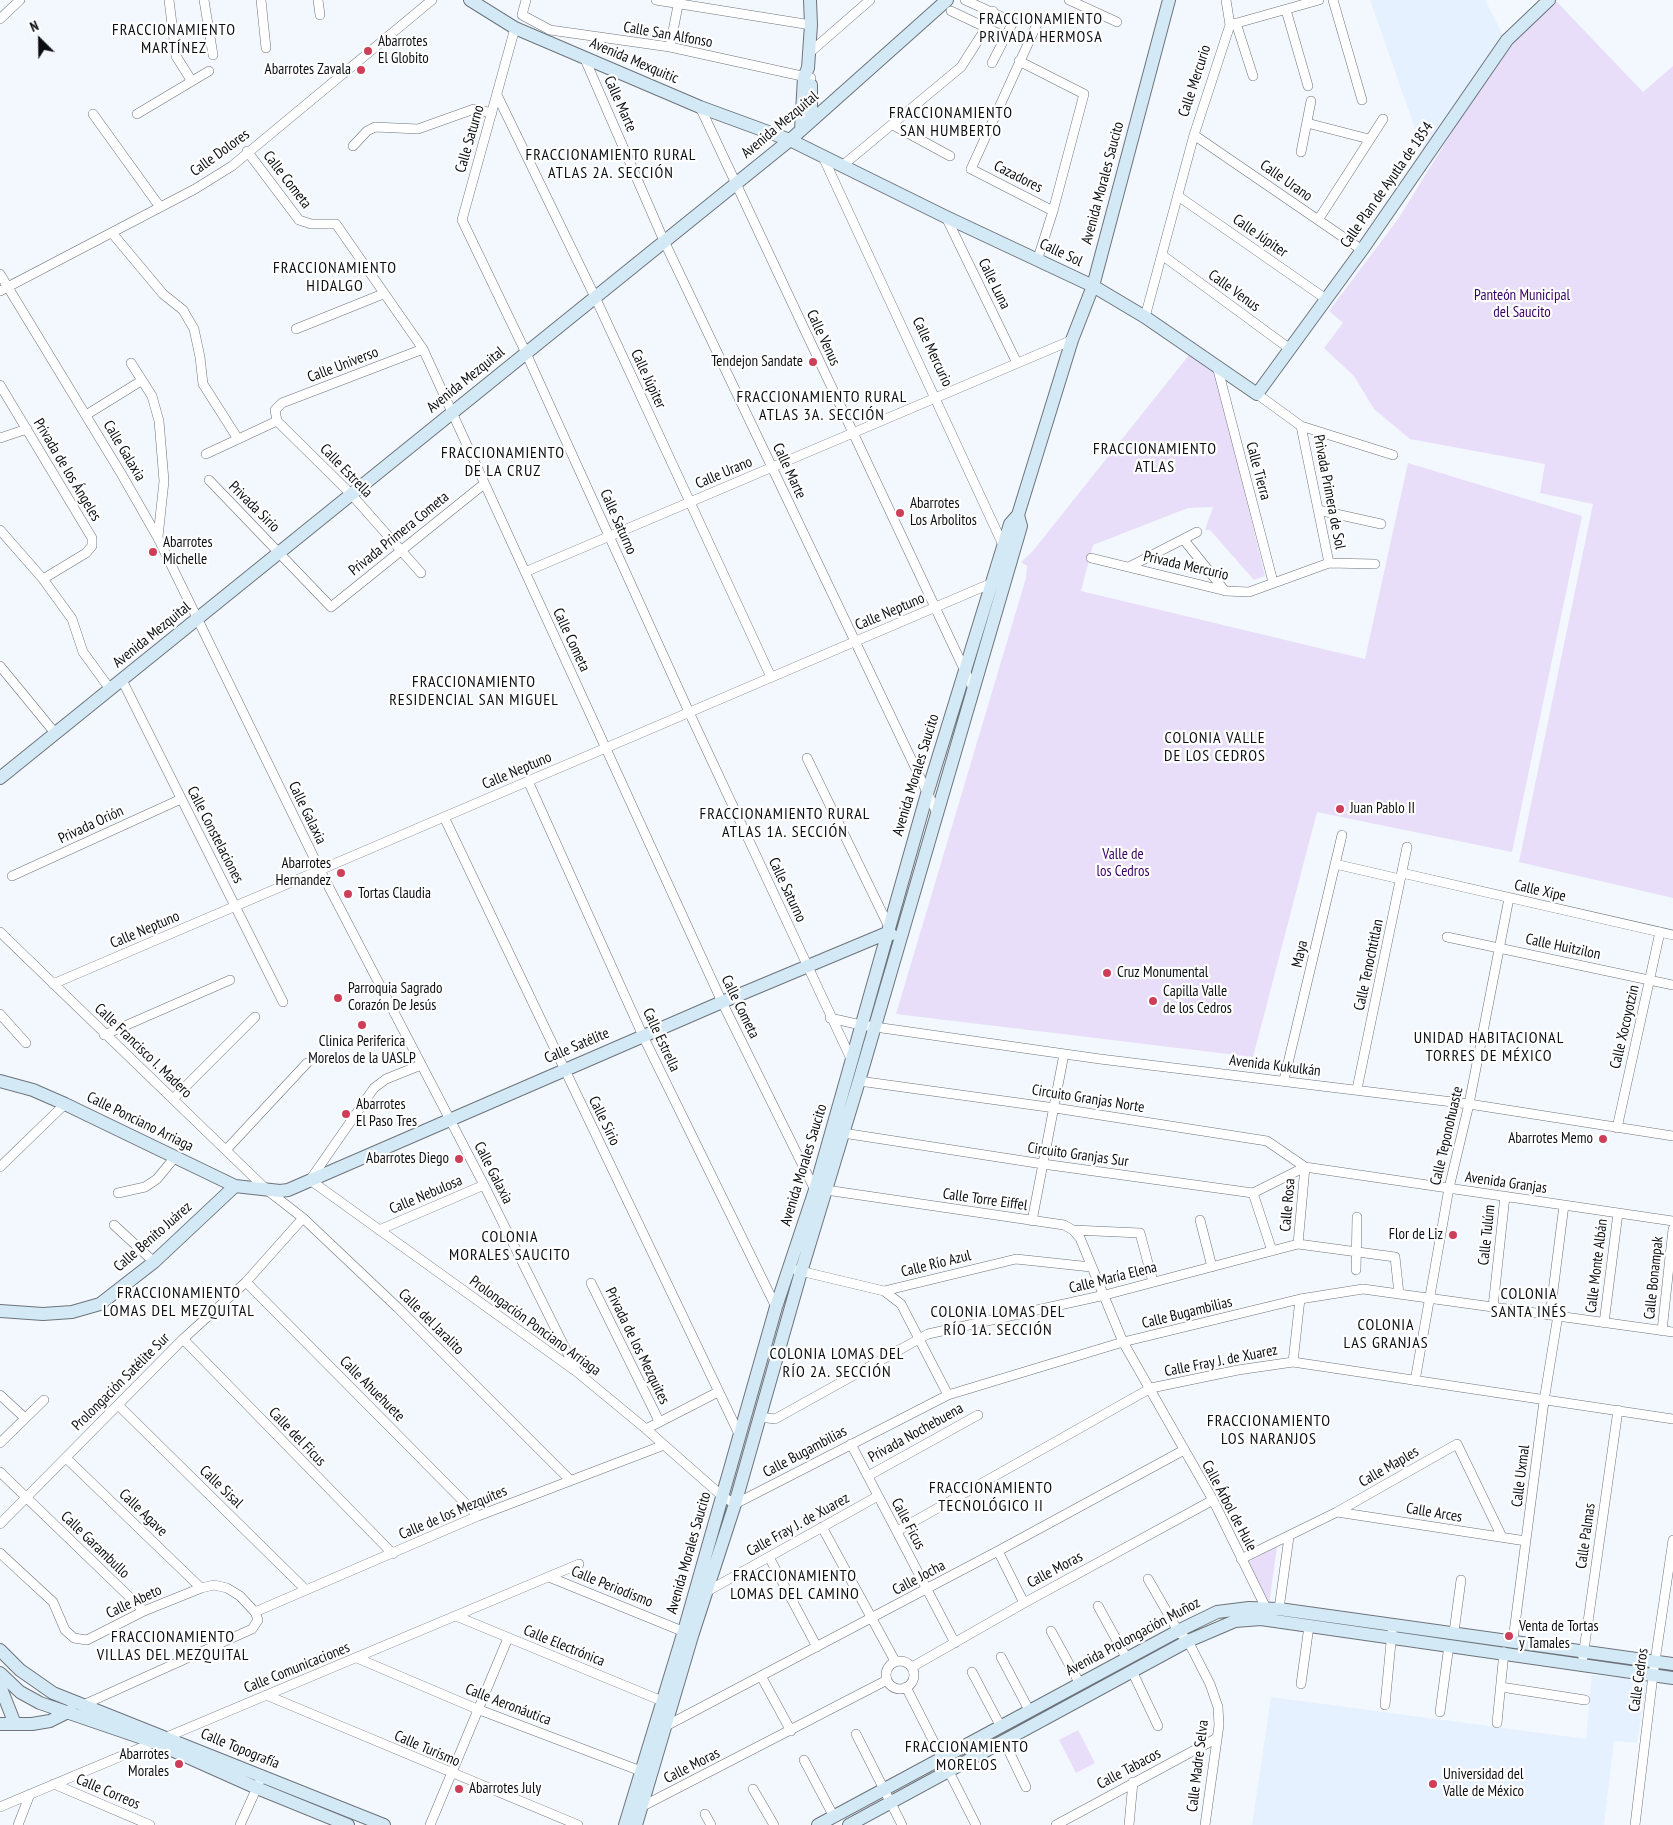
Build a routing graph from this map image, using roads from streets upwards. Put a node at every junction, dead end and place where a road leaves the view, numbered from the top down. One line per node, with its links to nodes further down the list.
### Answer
1 (20, 0): 24 (street)
2 (169, 0): 42 (street)
3 (204, 0): 35 (street)
4 (261, 0): 33 (street)
5 (318, 0): 23 (street)
6 (432, 0): 60 (street, Calle Dolores)
7 (470, 0): 29 (street, Avenida Mexquitic)
8 (526, 0): 32 (street, Calle San Alfonso)
9 (656, 0): 19 (street)
10 (810, 0): 28 (street)
11 (870, 0): 34 (street)
12 (965, 0): 22 (street)
13 (1069, 0): 25 (street)
14 (1169, 0): 77 (street, Avenida Morales Saucito)
15 (1226, 0): 27 (street, Calle Mercurio)
16 (1319, 0): 21 (street)
17 (1333, 0): 45 (street)
18 (1549, 0): 73 (street, Calle Plan de Ayutla de 1854)
19 (679, 2): 28 (street); 32 (street)
20 (949, 5): 30 (street); 52 (street, Avenida Mezquital)
21 (1286, 10): 27 (street); 43 (street)
22 (992, 11): 30 (street); 31 (street)
23 (320, 15)
24 (0, 19)
25 (1117, 22)
26 (1037, 24): 37 (street)
27 (1233, 24): 41 (street); 56 (street, Calle Mercurio)
28 (811, 25): 34 (street)
29 (515, 28): 36 (street, Avenida Mexquitic); 44 (street, Calle Saturno)
30 (986, 28): 31 (street); 54 (street)
31 (1006, 37): 38 (street)
32 (670, 47): 40 (street, Calle San Alfonso)
33 (266, 48)
34 (808, 54): 40 (street)
35 (213, 55)
36 (584, 57): 47 (street, Avenida Mexquitic); 72 (street, Calle Marte)
37 (1019, 61): 68 (street); 68 (street, Cazadores)
38 (992, 63)
39 (208, 71): 42 (street)
40 (807, 74): 52 (street); 55 (street)
41 (1253, 76)
42 (191, 80): 50 (street)
43 (1308, 86)
44 (497, 95): 48 (street, Calle Saturno); 80 (street, Calle Júpiter)
45 (1362, 100)
46 (1311, 101): 53 (street)
47 (700, 107): 58 (street, Avenida Mexquitic); 65 (street, Calle Venus)
48 (492, 113): 59 (street); 87 (street, Calle Saturno)
49 (93, 114): 67 (street)
50 (137, 114)
51 (1383, 119): 57 (street)
52 (810, 121): 55 (street, Avenida Mezquital)
53 (1307, 123): 57 (street); 61 (street)
54 (893, 125): 62 (street); 64 (street)
55 (801, 130): 58 (street, Avenida Mezquital)
56 (1194, 135): 66 (street, Calle Mercurio); 70 (street, Calle Urano)
57 (1369, 139): 70 (street)
58 (790, 140): 63 (street, Calle Sol); 65 (street, Avenida Mezquital)
59 (353, 146)
60 (248, 152): 67 (street, Calle Dolores); 79 (street, Calle Cometa)
61 (1301, 152)
62 (950, 156)
63 (823, 157): 64 (street, Calle Sol); 94 (street, Calle Mercurio)
64 (842, 166): 69 (street, Calle Sol)
65 (735, 184): 72 (street, Avenida Mezquital); 100 (street, Calle Venus)
66 (1178, 196): 74 (street, Calle Mercurio); 81 (street, Calle Júpiter)
67 (160, 208): 71 (street, Calle Dolores)
68 (1053, 210): 75 (street)
69 (946, 217): 75 (street, Calle Sol); 89 (street, Calle Luna)
70 (1318, 220): 73 (street, Calle Urano)
71 (112, 234): 78 (street, Calle Dolores); 102 (street)
72 (664, 241): 80 (street, Avenida Mezquital); 105 (street, Calle Marte)
73 (1362, 250): 81 (street, Calle Plan de Ayutla de 1854)
74 (1162, 255): 82 (street, Calle Mercurio); 86 (street, Calle Venus)
75 (1038, 261): 77 (street, Calle Sol)
76 (0, 274): 78 (street, Calle Galaxia)
77 (1093, 286): 82 (street, Calle Sol); 84 (street, Avenida Morales Saucito)
78 (4, 289): 96 (street, Calle Galaxia)
79 (383, 294): 83 (street); 85 (street, Calle Cometa)
80 (595, 297): 87 (street, Avenida Mezquital); 109 (street, Calle Júpiter)
81 (1326, 300): 86 (street, Calle Plan de Ayutla de 1854)
82 (1145, 317): 90 (street, Calle Sol)
83 (296, 330)
84 (1072, 340): 89 (street, Calle Urano); 111 (street, Avenida Morales Saucito)
85 (423, 349): 95 (street, Calle Cometa); 97 (street, Calle Universo)
86 (1290, 349): 93 (street, Calle Plan de Ayutla de 1854)
87 (526, 353): 95 (street, Avenida Mezquital); 115 (street, Calle Saturno)
88 (131, 363): 91 (street)
89 (1017, 364): 94 (street, Calle Urano)
90 (1217, 366): 93 (street, Calle Sol); 129 (street, Calle Tierra)
91 (141, 381): 96 (street); 116 (street)
92 (0, 385): 99 (street, Privada de los Ángeles)
93 (1257, 394): 98 (street, Calle Sol)
94 (935, 398): 100 (street, Calle Urano); 118 (street, Calle Mercurio)
95 (452, 413): 107 (street, Calle Cometa); 108 (street, Avenida Mezquital)
96 (86, 416): 116 (street, Calle Galaxia)
97 (277, 421): 102 (street); 108 (street, Calle Estrella)
98 (1301, 426): 104 (street, Calle Sol); 110 (street, Privada Primera de Sol)
99 (27, 429): 101 (street); 128 (street, Privada de los Ángeles)
100 (852, 434): 105 (street, Calle Urano); 133 (street, Calle Venus)
101 (0, 438)
102 (238, 439): 103 (street)
103 (206, 454)
104 (1393, 455)
105 (772, 468): 109 (street, Calle Urano); 135 (street, Calle Marte)
106 (209, 480): 120 (street, Privada Sirio)
107 (484, 484): 119 (street, Privada Primera Cometa); 126 (street, Calle Cometa)
108 (351, 494): 119 (street, Calle Estrella); 120 (street, Avenida Mezquital)
109 (690, 503): 115 (street, Calle Urano); 138 (street, Calle Júpiter)
110 (1318, 510): 112 (street); 123 (street, Privada Primera de Sol)
111 (1018, 515): 118 (street, Avenida Morales Saucito); 122 (street, Avenida Morales Saucito)
112 (1381, 524)
113 (0, 530): 128 (street)
114 (1197, 532): 117 (street)
115 (610, 537): 126 (street, Calle Urano); 142 (street, Calle Saturno)
116 (158, 538): 134 (street, Calle Galaxia)
117 (1184, 540): 125 (street); 131 (street)
118 (1004, 545): 122 (street, Calle Mercurio); 130 (street, Avenida Morales Saucito)
119 (401, 550): 127 (street, Calle Estrella); 132 (street, Privada Primera Cometa)
120 (280, 552): 132 (street, Privada Sirio); 134 (street, Avenida Mezquital)
121 (1091, 558): 125 (street, Privada Mercurio)
122 (1011, 560): 140 (street, Avenida Morales Saucito)
123 (1329, 563): 124 (street); 129 (street, Privada Mercurio)
124 (1375, 564)
125 (1129, 567): 131 (street, Privada Mercurio)
126 (525, 572): 146 (street, Calle Cometa)
127 (421, 573)
128 (43, 580): 141 (street)
129 (1274, 582): 131 (street, Privada Mercurio)
130 (992, 583): 133 (street, Calle Neptuno); 137 (street, Avenida Morales Saucito)
131 (1226, 591)
132 (331, 606)
133 (935, 608): 135 (street, Calle Neptuno); 137 (street, Calle Venus)
134 (197, 619): 139 (street, Avenida Mezquital); 157 (street, Calle Galaxia)
135 (854, 642): 138 (street, Calle Neptuno); 150 (street, Calle Marte)
136 (0, 666): 145 (street)
137 (965, 672): 140 (street, Calle Venus); 143 (street, Avenida Morales Saucito)
138 (771, 677): 142 (street, Calle Neptuno)
139 (122, 680): 141 (street, Avenida Mezquital); 151 (street, Calle Constelaciones)
140 (973, 688): 144 (street, Avenida Morales Saucito)
141 (110, 689): 145 (street, Avenida Mezquital)
142 (689, 712): 146 (street, Calle Neptuno); 170 (street, Calle Saturno)
143 (948, 728): 144 (street); 150 (street, Avenida Morales Saucito)
144 (960, 732): 152 (street, Avenida Morales Saucito)
145 (55, 733): 148 (street, Avenida Mezquital)
146 (605, 748): 149 (street, Calle Neptuno); 176 (street, Calle Cometa)
147 (806, 758): 162 (street)
148 (0, 778)
149 (528, 781): 153 (street, Calle Neptuno); 183 (street, Calle Estrella)
150 (927, 794): 152 (street, Calle Marte); 162 (street, Avenida Morales Saucito)
151 (181, 799): 158 (street, Privada Orión); 161 (street, Calle Constelaciones)
152 (937, 813): 166 (street, Avenida Morales Saucito)
153 (444, 817): 157 (street, Calle Neptuno); 189 (street, Calle Sirio)
154 (1342, 835): 156 (street, Maya)
155 (1407, 847): 159 (street, Calle Tenochtitlan)
156 (1335, 864): 159 (street, Calle Xipe); 190 (street, Maya)
157 (320, 870): 161 (street, Calle Neptuno); 188 (street, Calle Galaxia)
158 (12, 876)
159 (1401, 876): 160 (street, Calle Xipe); 193 (street, Calle Tenochtitlan)
160 (1509, 898): 164 (street, Calle Xipe); 169 (street, Calle Teponohuaste)
161 (235, 906): 173 (street, Calle Neptuno); 175 (street, Calle Constelaciones)
162 (888, 930): 166 (street); 170 (street, Calle Satélite); 181 (street, Avenida Morales Saucito)
163 (0, 932): 168 (street, Calle Francisco I. Madero)
164 (1660, 932): 165 (street, Calle Xipe); 172 (street, Calle Xocoyotzin)
165 (1673, 935)
166 (900, 937): 181 (street, Avenida Morales Saucito)
167 (1447, 937): 169 (street, Calle Huitzilon)
168 (3, 943): 173 (street, Calle Francisco I. Madero)
169 (1499, 947): 172 (street, Calle Huitzilon); 196 (street, Calle Teponohuaste)
170 (808, 966): 176 (street, Calle Satélite); 179 (street, Calle Saturno)
171 (230, 980): 182 (street)
172 (1650, 980): 174 (street, Calle Huitzilon); 199 (street, Calle Xocoyotzin)
173 (53, 984): 182 (street, Calle Francisco I. Madero)
174 (1673, 985)
175 (283, 1002)
176 (722, 1002): 183 (street, Calle Satélite); 212 (street, Calle Cometa)
177 (0, 1014): 180 (street)
178 (254, 1017): 194 (street)
179 (830, 1018): 181 (street); 186 (street, Calle Saturno)
180 (4, 1023): 184 (street)
181 (868, 1026): 185 (street, Avenida Kukulkán); 186 (street, Avenida Morales Saucito); 192 (street, Avenida Morales Saucito)
182 (104, 1035): 194 (street, Calle Francisco I. Madero)
183 (643, 1036): 189 (street, Calle Satélite); 244 (street, Calle Estrella)
184 (26, 1043)
185 (1064, 1054): 190 (street, Avenida Kukulkán); 197 (street)
186 (852, 1061): 212 (street, Avenida Morales Saucito)
187 (307, 1064): 202 (street)
188 (421, 1065): 198 (street, Calle Galaxia); 207 (street)
189 (564, 1069): 198 (street, Calle Satélite); 257 (street, Calle Sirio)
190 (1284, 1080): 193 (street, Avenida Kukulkán)
191 (0, 1081): 195 (street, Calle Ponciano Arriaga)
192 (859, 1081): 197 (street, Circuito Granjas Norte); 200 (street, Avenida Morales Saucito)
193 (1357, 1089): 196 (street, Avenida Kukulkán)
194 (173, 1099): 202 (street, Calle Francisco I. Madero)
195 (65, 1104): 203 (street, Calle Ponciano Arriaga); 205 (street)
196 (1469, 1104): 199 (street, Avenida Kukulkán); 210 (street, Calle Teponohuaste)
197 (1055, 1108): 204 (street); 206 (street, Circuito Granjas Norte)
198 (449, 1118): 207 (street, Calle Satélite); 208 (street, Calle Galaxia)
199 (1617, 1128): 201 (street, Avenida Kukulkán)
200 (843, 1133): 204 (street, Circuito Granjas Sur); 212 (street, Avenida Morales Saucito)
201 (1673, 1136)
202 (226, 1150): 211 (street, Calle Francisco I. Madero)
203 (175, 1157): 209 (street, Calle Ponciano Arriaga); 213 (street)
204 (1043, 1164): 214 (street, Circuito Granjas Sur); 221 (street)
205 (0, 1167)
206 (1305, 1167): 210 (street, Avenida Granjas); 214 (street); 227 (street, Calle Rosa)
207 (310, 1180): 211 (street, Calle Satélite); 225 (street, Prolongación Ponciano Arriaga)
208 (484, 1185): 225 (street, Calle Nebulosa); 254 (street, Calle Galaxia)
209 (235, 1186): 211 (street, Calle Ponciano Arriaga); 230 (street, Calle Benito Juárez)
210 (1449, 1188): 215 (street, Avenida Granjas); 242 (street, Calle Teponohuaste)
211 (267, 1190): 218 (street, Calle del Jaralito)
212 (820, 1190): 221 (street, Calle Torre Eiffel); 233 (street, Avenida Morales Saucito)
213 (118, 1193)
214 (1253, 1193): 228 (street)
215 (1505, 1196): 216 (street, Avenida Granjas); 243 (street, Calle Tulúm)
216 (1564, 1205): 217 (street, Avenida Granjas); 246 (street, Calle Uxmal)
217 (1618, 1213): 222 (street, Avenida Granjas); 247 (street, Calle Monte Albán)
218 (303, 1218): 235 (street, Prolongación Satélite Sur); 278 (street, Calle del Jaralito)
219 (1357, 1218): 229 (street)
220 (1200, 1220): 231 (street)
221 (1032, 1221): 226 (street, Calle Torre Eiffel)
222 (1673, 1221)
223 (114, 1225): 230 (street)
224 (1673, 1229): 248 (street, Calle Bonampak)
225 (379, 1230): 254 (street, Prolongación Ponciano Arriaga)
226 (1073, 1230): 232 (street, Calle Árbol de Hule); 236 (street, Calle Torre Eiffel)
227 (1298, 1244): 228 (street, Calle María Elena); 229 (street, Calle María Elena)
228 (1272, 1251): 231 (street, Calle María Elena)
229 (1355, 1252): 234 (street); 239 (street, Calle María Elena)
230 (154, 1262): 245 (street, Calle Benito Juárez)
231 (1212, 1267): 236 (street, Calle María Elena)
232 (1091, 1268): 238 (street, Calle Río Azul); 240 (street, Calle Árbol de Hule)
233 (795, 1270): 238 (street, Calle Río Azul); 244 (street, Avenida Morales Saucito); 265 (street, Avenida Morales Saucito)
234 (1356, 1270)
235 (246, 1282): 251 (street, Prolongación Satélite Sur); 285 (street, Calle Ahuehuete)
236 (1153, 1282): 240 (street, Calle María Elena)
237 (591, 1283): 268 (street, Privada de los Mezquites)
238 (884, 1291): 250 (street)
239 (1399, 1294): 241 (street, Calle Bugambilias); 242 (street, Calle Bugambilias)
240 (1105, 1295): 250 (street, Calle María Elena); 252 (street, Calle Árbol de Hule)
241 (1300, 1299): 252 (street, Calle Bugambilias); 253 (street)
242 (1430, 1299): 243 (street, Calle Bugambilias); 255 (street, Calle Teponohuaste)
243 (1493, 1307): 246 (street, Calle Bugambilias)
244 (776, 1308): 270 (street, Avenida Morales Saucito)
245 (0, 1311)
246 (1554, 1315): 247 (street, Calle Bugambilias); 261 (street, Calle Uxmal)
247 (1604, 1322): 248 (street, Calle Bugambilias)
248 (1662, 1331): 249 (street, Calle Bugambilias)
249 (1673, 1332)
250 (920, 1338): 259 (street); 265 (street, Calle María Elena)
251 (183, 1340): 262 (street, Prolongación Satélite Sur); 295 (street, Calle del Ficus)
252 (1123, 1342): 256 (street, Calle Árbol de Hule); 259 (street, Calle Bugambilias)
253 (1293, 1362): 255 (street, Calle Fray J. de Xuarez); 256 (street, Calle Fray J. de Xuarez)
254 (577, 1372): 269 (street, Prolongación Ponciano Arriaga)
255 (1415, 1381): 261 (street, Calle Fray J. de Xuarez)
256 (1151, 1388): 274 (street, Calle Árbol de Hule); 288 (street, Calle Fray J. de Xuarez)
257 (718, 1392): 268 (street); 270 (street, Calle Sirio)
258 (0, 1395): 266 (street)
259 (948, 1395): 272 (street, Calle Bugambilias)
260 (44, 1400): 266 (street)
261 (1544, 1401): 263 (street, Calle Fray J. de Xuarez); 292 (street, Calle Uxmal)
262 (118, 1405): 275 (street, Prolongación Satélite Sur); 303 (street, Calle Sisal)
263 (1618, 1410): 267 (street, Calle Fray J. de Xuarez); 327 (street, Calle Palmas)
264 (978, 1415): 277 (street, Privada Nochebuena)
265 (760, 1417): 283 (street, Avenida Morales Saucito)
266 (25, 1418): 271 (street)
267 (1673, 1419)
268 (659, 1421): 269 (street)
269 (646, 1429): 273 (street, Prolongación Ponciano Arriaga)
270 (740, 1436): 279 (street, Avenida Morales Saucito)
271 (0, 1443)
272 (851, 1444): 277 (street, Calle Ficus); 283 (street, Calle Bugambilias)
273 (664, 1445): 278 (street, Calle de los Mezquites); 279 (street, Prolongación Ponciano Arriaga)
274 (1184, 1450): 282 (street, Calle Árbol de Hule); 293 (street, Calle Jocha)
275 (66, 1458): 281 (street, Prolongación Satélite Sur); 302 (street, Calle Agave)
276 (0, 1472): 281 (street, Calle Garambullo)
277 (868, 1476): 280 (street, Calle Ficus)
278 (570, 1480): 285 (street, Calle de los Mezquites)
279 (722, 1496): 283 (street, Prolongación Ponciano Arriaga); 319 (street, Avenida Morales Saucito)
280 (878, 1496): 287 (street, Calle Fray J. de Xuarez); 288 (street, Calle Ficus)
281 (26, 1498): 286 (street, Prolongación Satélite Sur); 310 (street, Calle Garambullo)
282 (1213, 1500): 297 (street, Calle Árbol de Hule); 306 (street, Calle Moras)
283 (736, 1504): 305 (street, Avenida Morales Saucito)
284 (1337, 1512): 289 (street, Calle Maples); 290 (street, Calle Arces); 290 (street, Calle Maples)
285 (478, 1516): 295 (street, Calle de los Mezquites)
286 (0, 1524)
287 (822, 1527): 296 (street, Calle Fray J. de Xuarez); 313 (street)
288 (897, 1531): 304 (street, Calle Ficus)
289 (1289, 1537): 297 (street, Calle Maples); 309 (street)
290 (1502, 1538): 292 (street, Calle Arces)
291 (1673, 1540): 332 (street, Calle Cedros)
292 (1526, 1541): 321 (street, Calle Uxmal)
293 (998, 1552): 304 (street, Calle Jocha); 306 (street)
294 (0, 1553): 310 (street, Calle Abeto)
295 (393, 1554): 303 (street, Calle de los Mezquites)
296 (769, 1557): 305 (street, Calle Fray J. de Xuarez); 325 (street)
297 (1241, 1559): 308 (street, Calle Árbol de Hule)
298 (579, 1564): 299 (street, Calle Comunicaciones)
299 (549, 1577): 312 (street, Calle Comunicaciones); 319 (street, Calle Periodismo)
300 (1148, 1579): 317 (street, Calle Madre Selva)
301 (1461, 1580): 318 (street)
302 (201, 1588): 310 (street, Calle Abeto); 311 (street)
303 (305, 1589): 311 (street, Calle de los Mezquites)
304 (927, 1589): 313 (street, Calle Jocha); 323 (street, Calle Ficus)
305 (706, 1592): 319 (street, Avenida Morales Saucito)
306 (1024, 1602): 323 (street, Calle Moras)
307 (1098, 1606): 331 (street)
308 (1266, 1608): 309 (street, Avenida Prolongación Muñoz); 317 (street, Avenida Prolongación Muñoz)
309 (1279, 1609): 315 (street, Avenida Prolongación Muñoz)
310 (144, 1611)
311 (255, 1612): 352 (street)
312 (456, 1616): 320 (street, Calle Electrónica); 330 (street, Calle Comunicaciones)
313 (872, 1618): 325 (street, Calle Jocha); 333 (street)
314 (1309, 1626): 315 (street, Avenida Prolongación Muñoz); 322 (street, Avenida Prolongación Muñoz); 345 (street)
315 (1392, 1630): 318 (street, Avenida Prolongación Muñoz); 324 (street, Avenida Prolongación Muñoz); 353 (street)
316 (1051, 1631): 344 (street)
317 (1178, 1631): 322 (street, Calle Madre Selva); 331 (street, Avenida Prolongación Muñoz)
318 (1454, 1632): 321 (street, Avenida Prolongación Muñoz)
319 (688, 1633): 351 (street, Avenida Morales Saucito); 361 (street, Avenida Morales Saucito)
320 (508, 1638): 351 (street, Calle Electrónica); 354 (street)
321 (1513, 1640): 327 (street, Avenida Prolongación Muñoz)
322 (1188, 1641): 337 (street, Avenida Prolongación Muñoz); 366 (street, Calle Madre Selva)
323 (955, 1643): 336 (street, Calle Moras)
324 (1448, 1645): 328 (street, Avenida Prolongación Muñoz); 356 (street)
325 (817, 1647): 341 (street, Calle Jocha)
326 (0, 1650): 352 (street, Calle Topografía)
327 (1584, 1651): 332 (street, Avenida Prolongación Muñoz); 335 (street, Calle Palmas)
328 (1504, 1652): 335 (street, Avenida Prolongación Muñoz); 348 (street)
329 (1001, 1657): 355 (street)
330 (357, 1658): 349 (street, Calle Comunicaciones); 354 (street, Calle Aeronáutica)
331 (1127, 1659): 344 (street, Avenida Prolongación Muñoz)
332 (1655, 1661): 334 (street, Avenida Prolongación Muñoz); 340 (street, Calle Cedros)
333 (896, 1662): 336 (street); 343 (street)
334 (1673, 1664)
335 (1582, 1665): 340 (street, Avenida Prolongación Muñoz)
336 (912, 1667): 347 (street)
337 (1132, 1671): 362 (street); 368 (street, Avenida Prolongación Muñoz)
338 (972, 1672): 363 (street)
339 (0, 1673): 357 (street, Calle Topografía)
340 (1653, 1675): 342 (street, Avenida Prolongación Muñoz); 404 (street, Calle Cedros)
341 (761, 1676): 361 (street, Calle Jocha); 364 (street)
342 (1673, 1678)
343 (887, 1680): 347 (street); 364 (street, Calle Moras)
344 (1080, 1684): 355 (street, Avenida Prolongación Muñoz)
345 (1301, 1684)
346 (0, 1686): 360 (street)
347 (906, 1687): 369 (street)
348 (1501, 1687): 350 (street); 358 (street)
349 (266, 1695): 367 (street, Calle Comunicaciones); 373 (street, Calle Turismo)
350 (1585, 1700)
351 (662, 1701): 372 (street, Avenida Morales Saucito)
352 (83, 1705): 357 (street); 367 (street, Calle Topografía)
353 (1385, 1705)
354 (477, 1709): 372 (street, Calle Aeronáutica); 373 (street)
355 (1029, 1710): 363 (street, Avenida Prolongación Muñoz)
356 (1440, 1712)
357 (67, 1713): 360 (street); 367 (street, Calle Topografía)
358 (1497, 1723)
359 (0, 1724): 360 (street)
360 (14, 1724)
361 (666, 1726): 372 (street, Avenida Morales Saucito)
362 (1158, 1726)
363 (1001, 1727): 369 (street, Avenida Prolongación Muñoz)
364 (791, 1731): 383 (street, Calle Moras)
365 (856, 1734): 379 (street)
366 (1217, 1738): 375 (street, Calle Tabacos); 403 (street, Calle Madre Selva)
367 (160, 1740): 374 (street, Calle Topografía); 376 (street, Calle Comunicaciones)
368 (1004, 1741): 371 (street, Avenida Prolongación Muñoz); 378 (street)
369 (942, 1759): 371 (street); 379 (street, Avenida Prolongación Muñoz)
370 (804, 1760): 385 (street)
371 (949, 1770): 381 (street, Avenida Prolongación Muñoz); 400 (street)
372 (646, 1773): 383 (street, Avenida Morales Saucito); 393 (street, Avenida Morales Saucito)
373 (451, 1774): 391 (street); 392 (street, Calle Turismo)
374 (259, 1782): 388 (street); 389 (street, Calle Topografía); 390 (street, Calle Topografía)
375 (1133, 1782): 401 (street, Calle Tabacos); 402 (street)
376 (54, 1784): 380 (street, Calle Comunicaciones); 387 (street, Calle Correos)
377 (753, 1788): 396 (street)
378 (1026, 1788)
379 (885, 1790): 381 (street); 385 (street, Avenida Prolongación Muñoz)
380 (30, 1794): 382 (street, Calle Comunicaciones); 386 (street)
381 (890, 1802): 398 (street, Avenida Prolongación Muñoz); 399 (street)
382 (0, 1806)
383 (641, 1808): 394 (street, Avenida Morales Saucito)
384 (705, 1814): 395 (street)
385 (834, 1817): 397 (street, Avenida Prolongación Muñoz)
386 (18, 1825)
387 (150, 1825)
388 (240, 1825)
389 (348, 1825)
390 (384, 1825)
391 (430, 1825)
392 (578, 1825)
393 (624, 1825)
394 (636, 1825)
395 (711, 1825)
396 (774, 1825)
397 (818, 1825)
398 (849, 1825)
399 (902, 1825)
400 (976, 1825)
401 (1056, 1825)
402 (1129, 1825)
403 (1205, 1825)
404 (1634, 1825)

